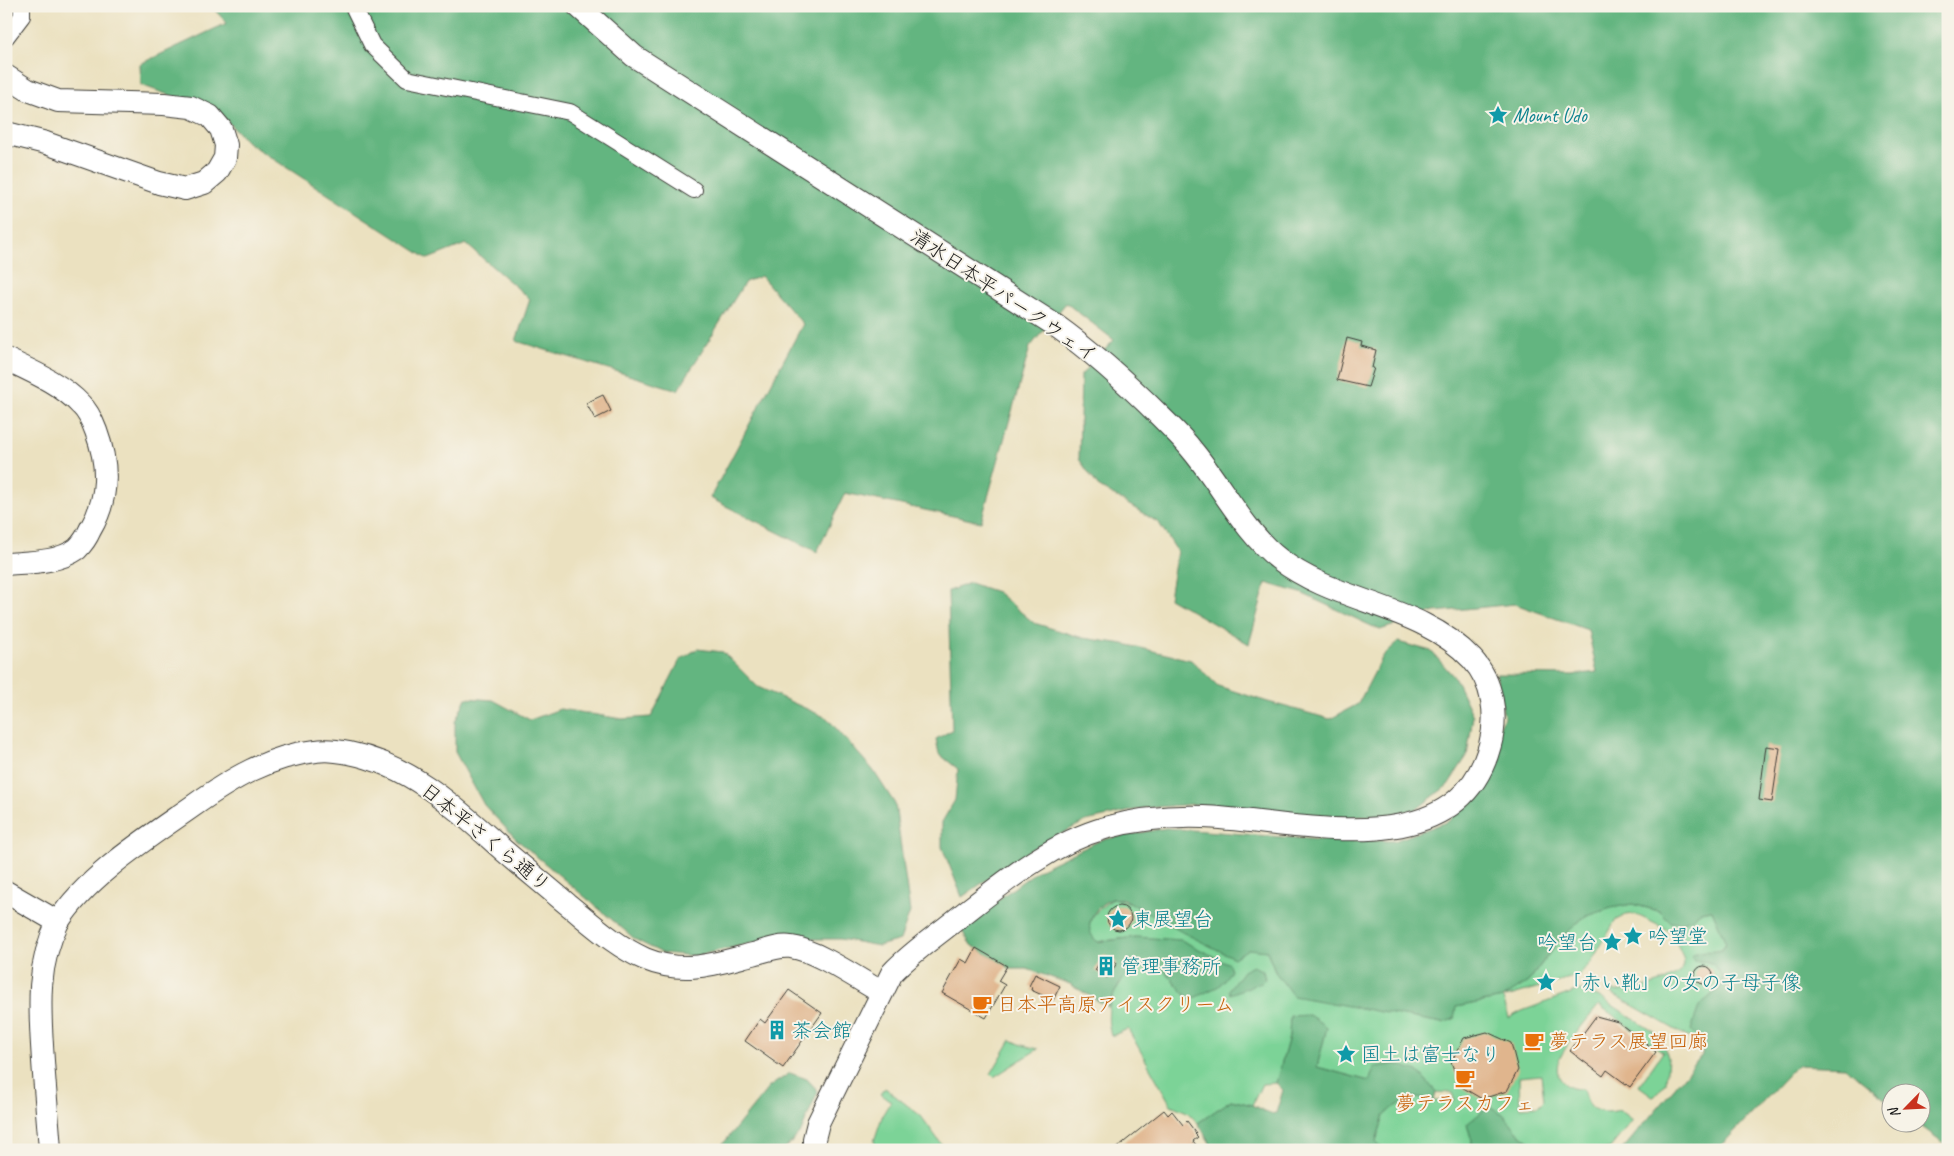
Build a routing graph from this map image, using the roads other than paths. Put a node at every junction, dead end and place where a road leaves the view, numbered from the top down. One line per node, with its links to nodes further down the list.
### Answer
1 (22, 6): 4 (street)
2 (353, 6): 7 (street)
3 (578, 6): 12 (street, 清水日本平パークウェイ)
4 (6, 37)
5 (6, 76): 6 (street)
6 (6, 133)
7 (694, 190)
8 (6, 359): 9 (street)
9 (6, 564)
10 (6, 892): 11 (street)
11 (58, 922): 12 (street, 日本平さくら通り); 13 (street, 日本平さくら通り)
12 (881, 992): 14 (street, 清水日本平パークウェイ)
13 (50, 1150)
14 (814, 1150)

